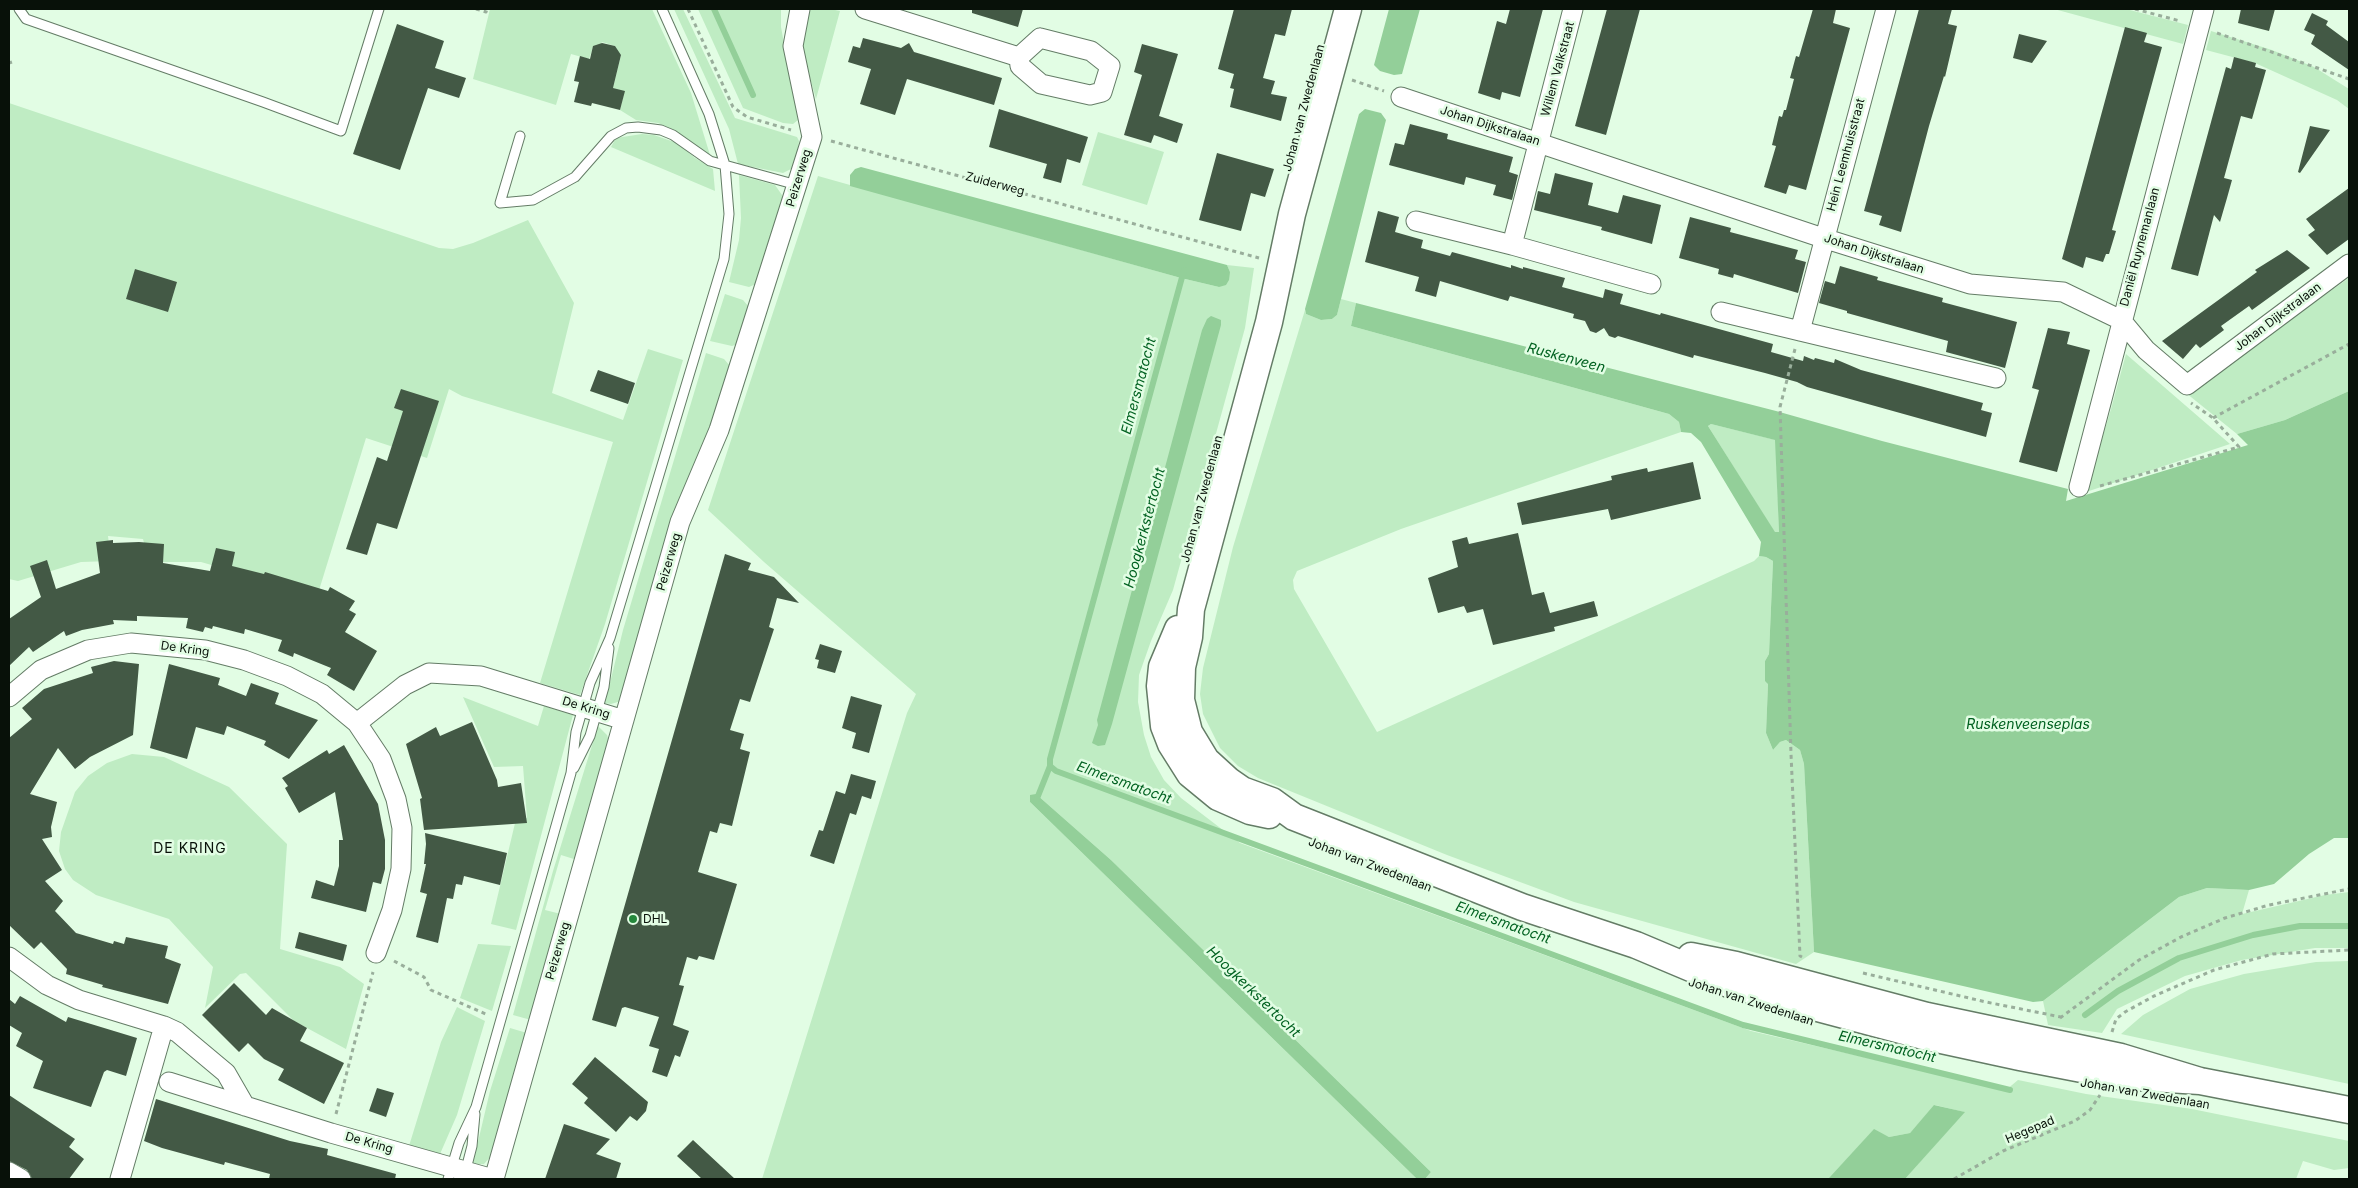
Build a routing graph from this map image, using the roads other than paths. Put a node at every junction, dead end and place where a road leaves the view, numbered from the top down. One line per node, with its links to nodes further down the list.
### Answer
1 (19, 9): 2 (lane)
2 (379, 9)
3 (662, 9): 14 (lane)
4 (800, 9): 15 (street, Peizerweg)
5 (865, 9): 10 (street)
6 (1348, 9): 38 (main road, Johan van Zwedenlaan)
7 (1573, 9): 13 (street, Willem Valkstraat)
8 (1886, 9): 17 (street, Hein Leemhuisstraat)
9 (2201, 17): 22 (street, Daniël Ruynemanlaan)
10 (1019, 57)
11 (1400, 97): 13 (street, Johan Dijkstralaan)
12 (520, 136): 14 (lane)
13 (1539, 142): 17 (street, Johan Dijkstralaan); 18 (street, Willem Valkstraat)
14 (725, 165): 15 (lane); 26 (lane)
15 (797, 185): 29 (street, Peizerweg)
16 (1416, 221): 18 (street)
17 (1823, 238): 22 (street, Johan Dijkstralaan); 23 (street, Hein Leemhuisstraat)
18 (1512, 245): 20 (street)
19 (2349, 264): 22 (street, Johan Dijkstralaan)
20 (1651, 284)
21 (1721, 312): 23 (street)
22 (2121, 320): 25 (street, Daniël Ruynemanlaan)
23 (1800, 331): 24 (street)
24 (1996, 378)
25 (2078, 487)
26 (610, 638): 28 (lane); 28 (lane)
27 (9, 698): 30 (street, De Kring)
28 (590, 709): 29 (street, De Kring); 30 (street, De Kring); 31 (lane); 31 (lane)
29 (624, 720): 43 (street, Peizerweg)
30 (358, 723): 32 (street, De Kring)
31 (571, 773): 37 (lane)
32 (376, 953)
33 (9, 956): 34 (street)
34 (164, 1026): 36 (street); 42 (street)
35 (168, 1082): 36 (street, De Kring)
36 (245, 1106): 40 (street, De Kring)
37 (476, 1107): 40 (lane); 40 (lane)
38 (2349, 1110)
39 (9, 1172): 41 (street)
40 (457, 1174): 43 (street, De Kring)
41 (20, 1179)
42 (120, 1179)
43 (493, 1179)

